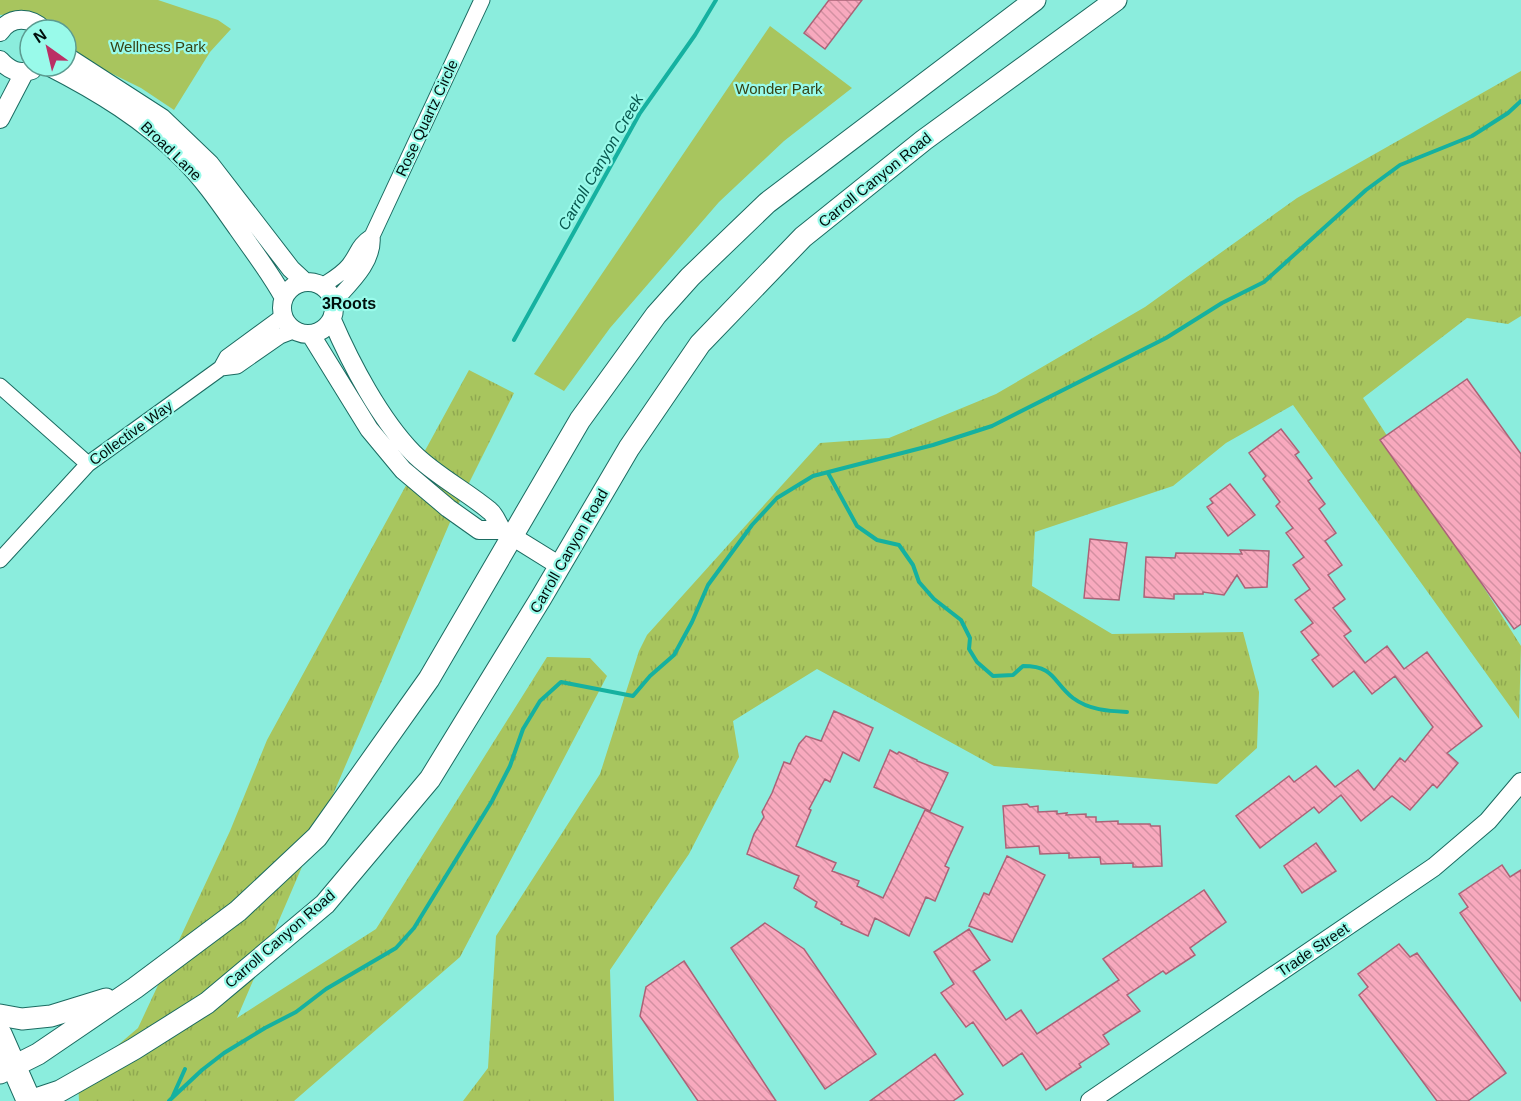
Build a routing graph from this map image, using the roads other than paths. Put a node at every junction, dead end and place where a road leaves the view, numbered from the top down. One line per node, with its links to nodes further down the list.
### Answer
1 (482, 0): 12 (street, Rose Quartz Circle)
2 (1035, 0): 18 (main road)
3 (1116, 0): 20 (main road, Carroll Canyon Road)
4 (18, 20): 5 (street)
5 (1, 28)
6 (78, 63): 13 (street, Broad Lane)
7 (2, 68): 8 (street)
8 (18, 70)
9 (27, 78): 11 (street)
10 (71, 78): 15 (street, Broad Lane)
11 (0, 119)
12 (372, 236): 13 (street, Rose Quartz Circle); 14 (street, Rose Quartz Circle)
13 (313, 284): 14 (street); 15 (street)
14 (333, 311): 15 (street); 18 (street, Broad Lane)
15 (293, 320): 17 (street, Collective Way); 18 (street, Broad Lane)
16 (0, 386): 17 (street)
17 (88, 464): 19 (street, Collective Way)
18 (508, 533): 20 (street, Broad Lane); 22 (main road)
19 (0, 560)
20 (560, 566): 26 (main road, Carroll Canyon Road)
21 (1521, 782): 27 (street, Trade Street)
22 (135, 988): 23 (main road); 25 (main road)
23 (0, 1015)
24 (0, 1035): 25 (main road)
25 (7, 1070): 26 (main road)
26 (30, 1101)
27 (1090, 1101)

